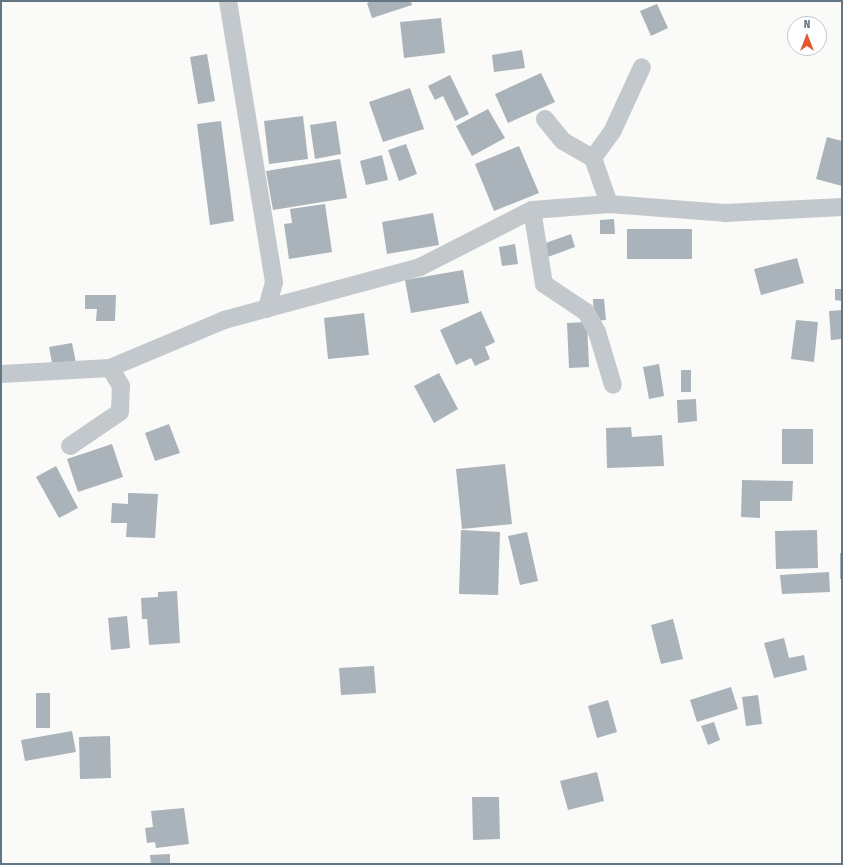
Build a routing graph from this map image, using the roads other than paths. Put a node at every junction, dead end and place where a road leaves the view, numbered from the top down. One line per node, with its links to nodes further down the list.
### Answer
1 (228, 1): 8 (street)
2 (642, 67): 4 (street)
3 (545, 119): 4 (street)
4 (593, 158): 5 (street)
5 (609, 204): 6 (street); 7 (street)
6 (842, 207)
7 (532, 210): 8 (street); 11 (street)
8 (267, 309): 9 (street)
9 (110, 368): 10 (street); 12 (street)
10 (1, 374)
11 (613, 384)
12 (70, 446)

